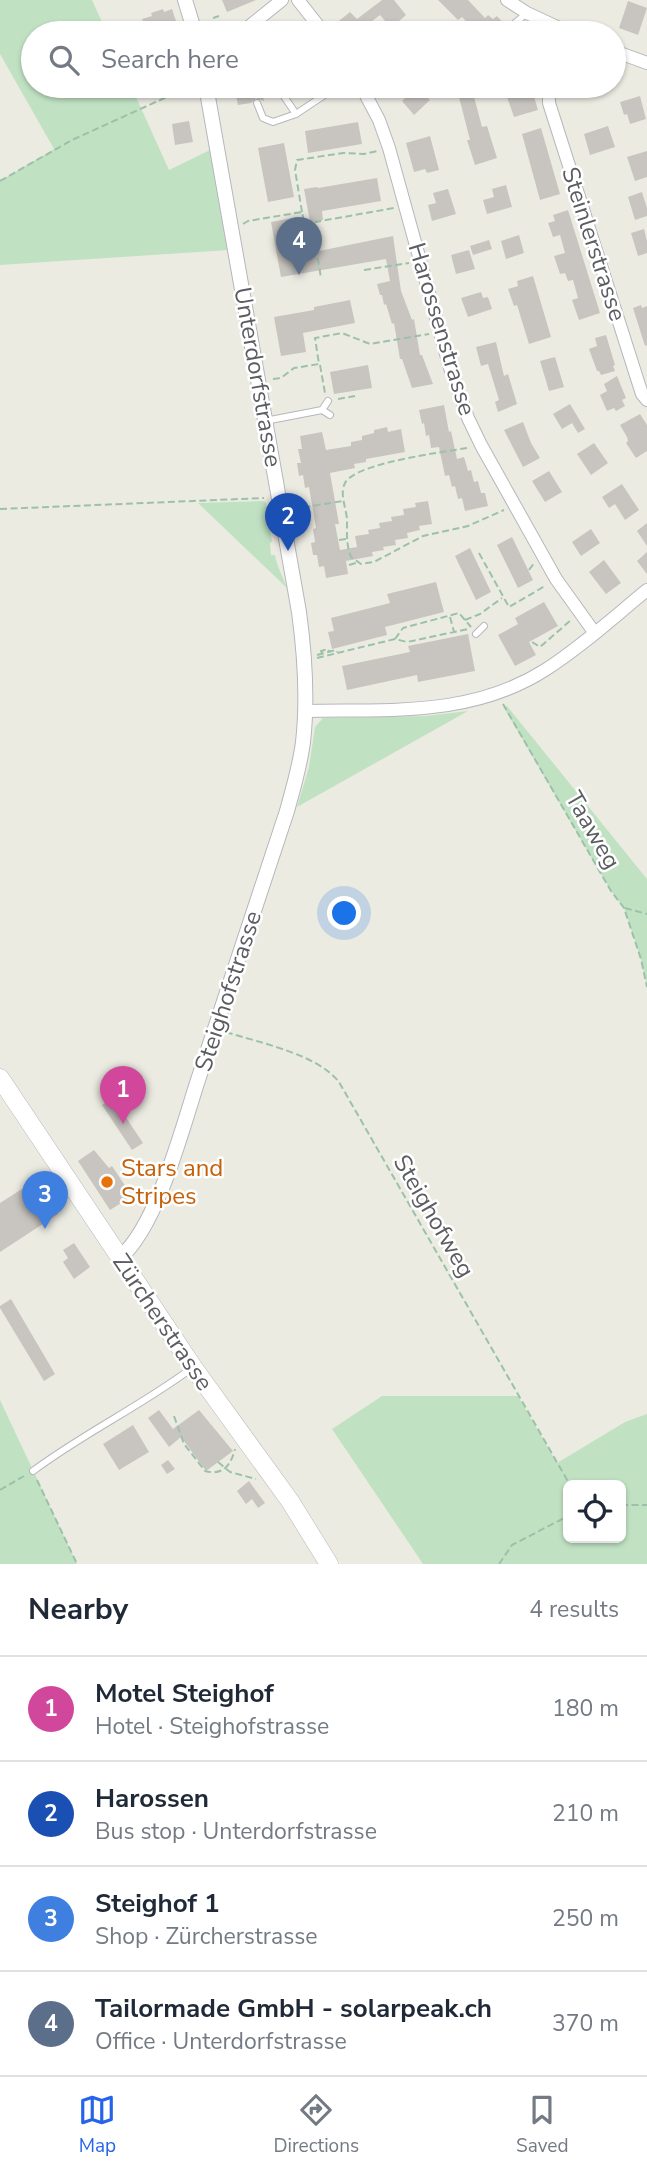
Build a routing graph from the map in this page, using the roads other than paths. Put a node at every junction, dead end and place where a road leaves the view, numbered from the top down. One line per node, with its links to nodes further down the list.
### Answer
1 (185, 0): 6 (street)
2 (282, 0): 7 (street)
3 (298, 0): 8 (street)
4 (507, 0): 5 (street)
5 (527, 13): 9 (lane); 10 (street)
6 (191, 21)
7 (256, 21)
8 (315, 21)
9 (517, 21)
10 (539, 21)
11 (626, 55): 12 (street)
12 (647, 63)
13 (208, 98): 24 (street, Unterdorfstrasse)
14 (285, 98): 19 (lane)
15 (320, 98): 19 (lane)
16 (367, 98): 28 (street, Harossenstrasse)
17 (550, 98): 21 (street, Steinlerstrasse)
18 (257, 103): 19 (lane)
19 (296, 114)
20 (330, 400): 22 (lane)
21 (647, 400)
22 (322, 410): 23 (lane); 24 (lane)
23 (330, 415)
24 (265, 421): 29 (street, Unterdorfstrasse)
25 (647, 590): 28 (street)
26 (484, 626): 27 (lane)
27 (474, 631)
28 (594, 632): 29 (street)
29 (306, 711): 31 (street, Steighofstrasse)
30 (0, 1078): 31 (main road, Zürcherstrasse)
31 (120, 1258): 32 (main road, Zürcherstrasse)
32 (193, 1367): 33 (lane); 34 (main road, Zürcherstrasse)
33 (33, 1471)
34 (329, 1564)

